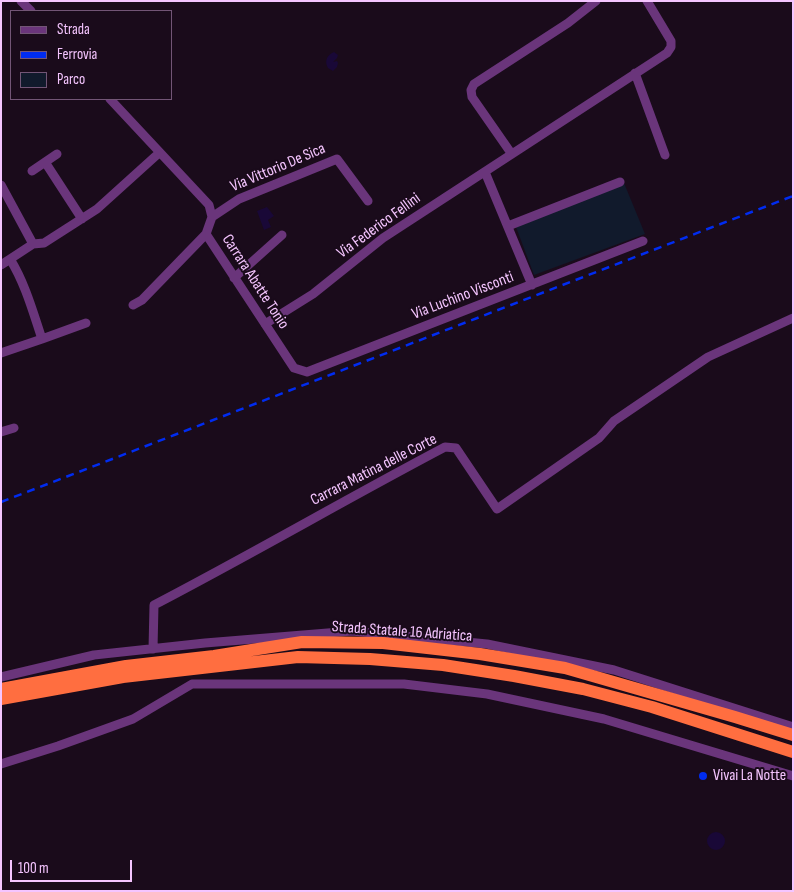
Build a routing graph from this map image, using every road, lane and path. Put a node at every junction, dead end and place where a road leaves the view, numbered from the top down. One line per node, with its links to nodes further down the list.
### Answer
1 (21, 1): 4 (street)
2 (596, 1): 8 (street)
3 (646, 1): 5 (street, Via Federico Fellini)
4 (29, 7)
5 (635, 73): 8 (street, Via Federico Fellini); 10 (street)
6 (111, 100): 7 (street, Carrara Abatte Tonio)
7 (159, 153): 17 (street, Carrara Abatte Tonio); 18 (street)
8 (512, 153): 13 (street, Via Federico Fellini)
9 (57, 154): 11 (street)
10 (665, 155)
11 (45, 162): 12 (street); 18 (street)
12 (32, 171)
13 (485, 172): 19 (street); 31 (street, Via Federico Fellini)
14 (620, 182): 19 (street)
15 (1, 184): 23 (street)
16 (368, 201): 17 (street, Via Vittorio De Sica)
17 (212, 217): 20 (street, Carrara Abatte Tonio)
18 (82, 219): 23 (street)
19 (508, 226): 27 (street)
20 (206, 234): 26 (street, Carrara Abatte Tonio); 28 (street)
21 (282, 235): 26 (street)
22 (643, 241): 27 (street, Via Luchino Visconti)
23 (33, 244): 24 (street)
24 (10, 259): 25 (street); 32 (street)
25 (1, 264)
26 (234, 278): 31 (street, Carrara Abatte Tonio)
27 (532, 285): 34 (street, Via Luchino Visconti)
28 (133, 305)
29 (793, 318): 37 (street, Carrara Matina delle Corte)
30 (86, 322): 32 (street)
31 (265, 324): 34 (street, Carrara Abatte Tonio)
32 (42, 339): 33 (street)
33 (1, 353)
34 (294, 368)
35 (14, 428): 36 (street)
36 (1, 432)
37 (153, 649): 38 (street); 41 (street)
38 (1, 676)
39 (1, 689): 42 (highway, Strada Statale 16 Adriatica)
40 (1, 700): 43 (highway, Strada Statale 16 Adriatica)
41 (793, 727)
42 (793, 735)
43 (793, 752)
44 (1, 764): 45 (street)
45 (793, 776)

